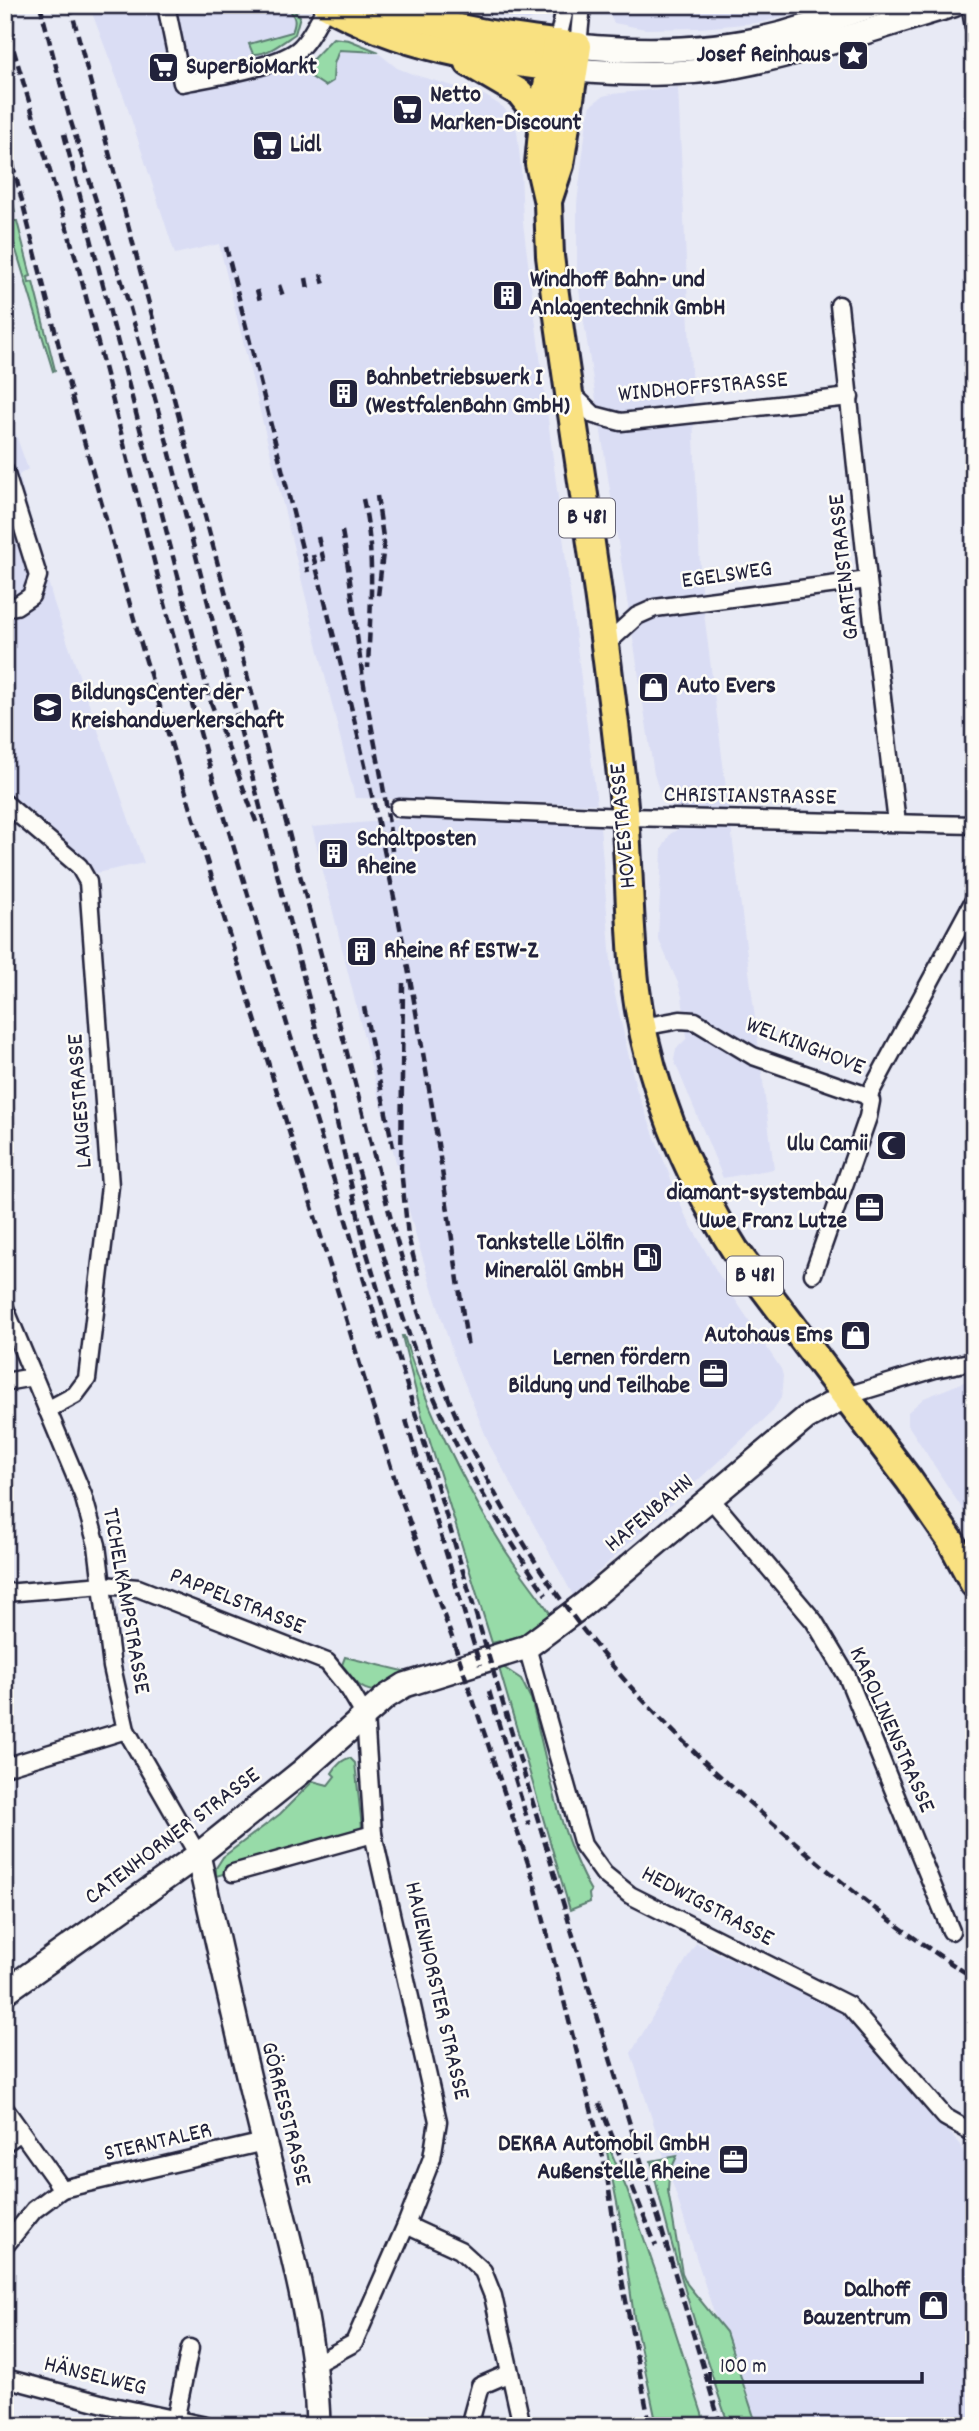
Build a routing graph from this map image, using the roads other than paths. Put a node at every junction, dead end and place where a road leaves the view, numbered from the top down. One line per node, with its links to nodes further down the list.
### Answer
1 (166, 5): 2 (street)
2 (327, 5): 10 (main road)
3 (383, 5): 11 (main road)
4 (566, 5): 11 (street)
5 (582, 5): 11 (street)
6 (874, 5): 11 (street)
7 (953, 5): 11 (street)
8 (970, 5): 9 (street)
9 (974, 27)
10 (449, 52): 11 (main road); 12 (main road)
11 (565, 57): 12 (main road, HOVESTRASSE / B 481); 13 (main road, HOVESTRASSE / B 481)
12 (542, 121): 13 (main road, HOVESTRASSE / B 481)
13 (548, 203): 15 (main road, HOVESTRASSE / B 481)
14 (839, 305): 16 (street, GARTENSTRASSE)
15 (570, 392): 16 (street, WINDHOFFSTRASSE); 20 (main road, HOVESTRASSE / B 481)
16 (850, 397): 18 (street, GARTENSTRASSE)
17 (5, 471): 19 (street)
18 (868, 580): 20 (street, EGELSWEG); 24 (street, GARTENSTRASSE)
19 (5, 608)
20 (605, 645): 23 (main road, HOVESTRASSE / B 481)
21 (5, 803): 35 (street, LAUGESTRASSE)
22 (399, 808): 23 (street, CHRISTIANSTRASSE)
23 (625, 817): 24 (street, CHRISTIANSTRASSE); 27 (main road, HOVESTRASSE / B 481)
24 (897, 823): 25 (street, CHRISTIANSTRASSE)
25 (974, 825)
26 (974, 900): 28 (street)
27 (642, 1027): 28 (street, WELKINGHOVE); 34 (main road, HOVESTRASSE / B 481)
28 (869, 1099): 29 (street)
29 (813, 1274)
30 (5, 1308): 32 (street, TICHELKAMPSTRASSE)
31 (974, 1362): 34 (street, HAFENBAHN)
32 (33, 1377): 33 (street); 35 (street, TICHELKAMPSTRASSE)
33 (5, 1382)
34 (846, 1396): 36 (street, HAFENBAHN); 37 (main road, B 481)
35 (47, 1410): 38 (street, TICHELKAMPSTRASSE)
36 (710, 1498): 40 (street, HAFENBAHN); 47 (street, KAROLINENSTRASSE)
37 (974, 1584)
38 (103, 1585): 39 (street, PAPPELSTRASSE); 41 (street, PAPPELSTRASSE); 42 (street, TICHELKAMPSTRASSE)
39 (5, 1593)
40 (527, 1647): 41 (street, HAFENBAHN); 50 (street, HEDWIGSTRASSE)
41 (365, 1716): 44 (street, HAUENHORSTER STRASSE); 45 (street, CATENHORNER STRASSE)
42 (126, 1730): 43 (street); 45 (street, TICHELKAMPSTRASSE)
43 (5, 1767)
44 (373, 1834): 46 (street); 55 (street, HAUENHORSTER STRASSE)
45 (198, 1856): 48 (street, CATENHORNER STRASSE); 52 (street, GÖRRESSTRASSE)
46 (233, 1872)
47 (951, 1931)
48 (5, 1992)
49 (5, 2109): 51 (street)
50 (970, 2130)
51 (22, 2132): 53 (street); 54 (street)
52 (264, 2142): 54 (street, STERNTALER); 59 (street, GÖRRESSTRASSE)
53 (5, 2143)
54 (62, 2189): 56 (street)
55 (406, 2225): 58 (street); 59 (street, HAUENHORSTER STRASSE)
56 (5, 2246)
57 (190, 2348): 61 (street, HÄNSELWEG)
58 (510, 2373): 64 (street); 65 (street)
59 (314, 2376): 63 (street)
60 (5, 2378): 61 (street, HÄNSELWEG)
61 (174, 2423): 62 (street, HÄNSELWEG)
62 (206, 2426)
63 (318, 2426)
64 (469, 2426)
65 (522, 2426)

